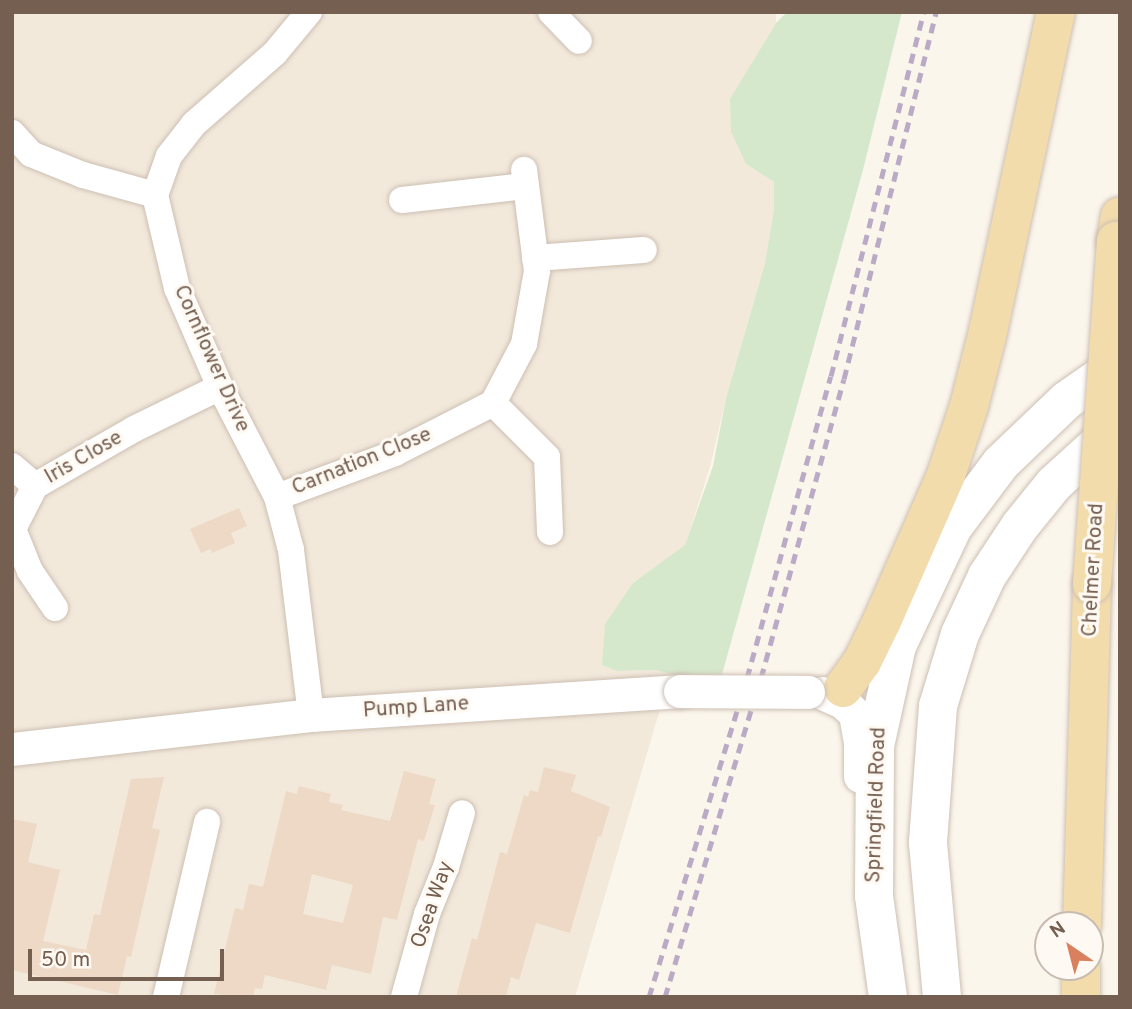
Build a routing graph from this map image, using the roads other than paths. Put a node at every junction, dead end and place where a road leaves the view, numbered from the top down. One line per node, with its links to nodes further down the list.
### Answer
1 (309, 12): 6 (street)
2 (551, 12): 4 (street)
3 (1056, 12): 16 (main road)
4 (579, 41)
5 (12, 133): 6 (street)
6 (155, 195): 12 (street, Cornflower Drive)
7 (402, 200): 10 (street)
8 (1118, 228): 29 (main road, Chelmer Road, bridge)
9 (644, 250): 10 (street)
10 (535, 258): 13 (street)
11 (1120, 363): 20 (main road, Springfield Road)
12 (220, 387): 17 (street, Iris Close); 18 (street, Cornflower Drive)
13 (493, 403): 18 (street, Carnation Close); 19 (street)
14 (1120, 424): 33 (main road)
15 (12, 467): 17 (street)
16 (946, 475): 20 (main road); 23 (main road)
17 (34, 486): 21 (street, Iris Close)
18 (277, 497): 24 (street, Cornflower Drive)
19 (550, 532)
20 (922, 588): 22 (main road, Springfield Road)
21 (55, 607)
22 (897, 646): 23 (street); 28 (main road, Springfield Road)
23 (824, 691): 24 (street, Pump Lane, bridge); 28 (street, Pump Lane)
24 (310, 715): 25 (street, Pump Lane)
25 (12, 749)
26 (462, 813): 31 (street, Osea Way)
27 (207, 822): 30 (street)
28 (874, 896): 32 (main road, Springfield Road)
29 (1082, 911)
30 (166, 997)
31 (404, 997)
32 (888, 997)
33 (942, 997)

